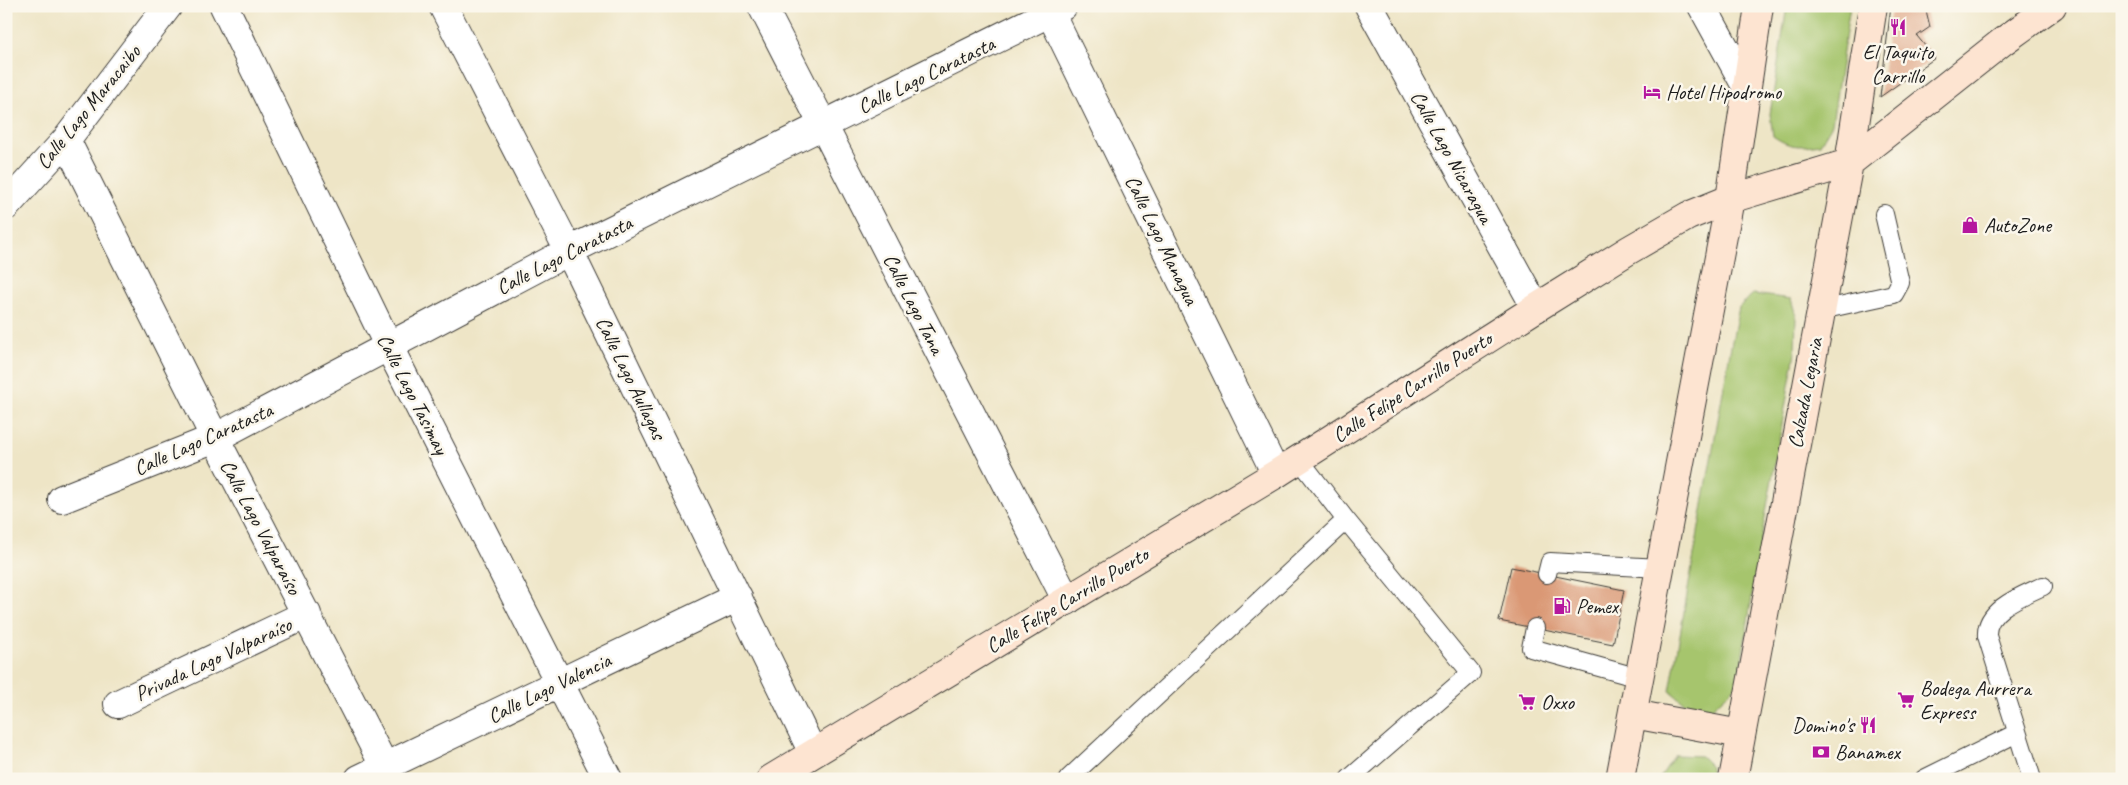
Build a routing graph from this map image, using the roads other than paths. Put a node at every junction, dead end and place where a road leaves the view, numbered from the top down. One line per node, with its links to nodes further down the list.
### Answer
1 (168, 6): 13 (street, Calle Lago Maracaibo)
2 (224, 6): 21 (street, Calle Lago Tasimay)
3 (443, 6): 18 (street, Calle Lago Aullagas)
4 (762, 6): 12 (street, Calle Lago Tana)
5 (1368, 6): 19 (street, Calle Lago Nicaragua)
6 (1702, 6): 11 (street)
7 (1759, 6): 11 (main road)
8 (1873, 6): 14 (main road, Calzada Legaria)
9 (2052, 6): 14 (main road, Calle Felipe Carrillo Puerto)
10 (1054, 8): 12 (street, Calle Lago Caratasta); 24 (street, Calle Lago Managua)
11 (1746, 86): 15 (main road)
12 (823, 126): 18 (street, Calle Lago Caratasta); 31 (street, Calle Lago Tana)
13 (66, 140): 16 (street, Calle Lago Maracaibo); 22 (street, Calle Lago Valparaíso)
14 (1850, 163): 15 (main road, Calle Felipe Carrillo Puerto); 20 (main road, Calzada Legaria)
15 (1730, 199): 19 (main road, Calle Felipe Carrillo Puerto); 27 (main road)
16 (6, 206)
17 (1884, 214): 20 (lane)
18 (569, 251): 21 (street, Calle Lago Caratasta); 30 (street, Calle Lago Aullagas)
19 (1536, 308): 23 (main road, Calle Felipe Carrillo Puerto)
20 (1821, 310): 39 (main road, Calzada Legaria)
21 (389, 347): 22 (street, Calle Lago Caratasta); 35 (street, Calle Lago Tasimay)
22 (215, 438): 25 (street, Calle Lago Caratasta); 32 (street, Calle Lago Valparaíso)
23 (1299, 459): 24 (main road, Calle Felipe Carrillo Puerto); 26 (lane)
24 (1276, 474): 31 (main road, Calle Felipe Carrillo Puerto)
25 (62, 499)
26 (1346, 520): 45 (lane); 46 (lane)
27 (1660, 568): 28 (lane); 34 (main road)
28 (1548, 574)
29 (2043, 586): 38 (lane)
30 (738, 597): 35 (street, Calle Lago Valencia); 40 (street, Calle Lago Aullagas)
31 (1067, 601): 40 (main road, Calle Felipe Carrillo Puerto)
32 (308, 614): 36 (street, Privada Lago Valparaíso); 41 (street, Calle Lago Valparaíso)
33 (1536, 628): 34 (lane)
34 (1640, 678): 37 (main road)
35 (558, 684): 41 (street, Calle Lago Valencia); 43 (street, Calle Lago Tasimay)
36 (118, 704)
37 (1633, 714): 39 (main road); 47 (main road)
38 (2017, 733): 49 (lane); 50 (lane)
39 (1741, 734): 48 (main road, Calzada Legaria)
40 (813, 753): 44 (main road, Calle Felipe Carrillo Puerto)
41 (388, 773): 42 (street, Calle Lago Valencia)
42 (359, 779)
43 (608, 779)
44 (770, 779)
45 (1068, 779)
46 (1349, 779)
47 (1620, 779)
48 (1733, 779)
49 (1924, 779)
50 (2032, 779)

